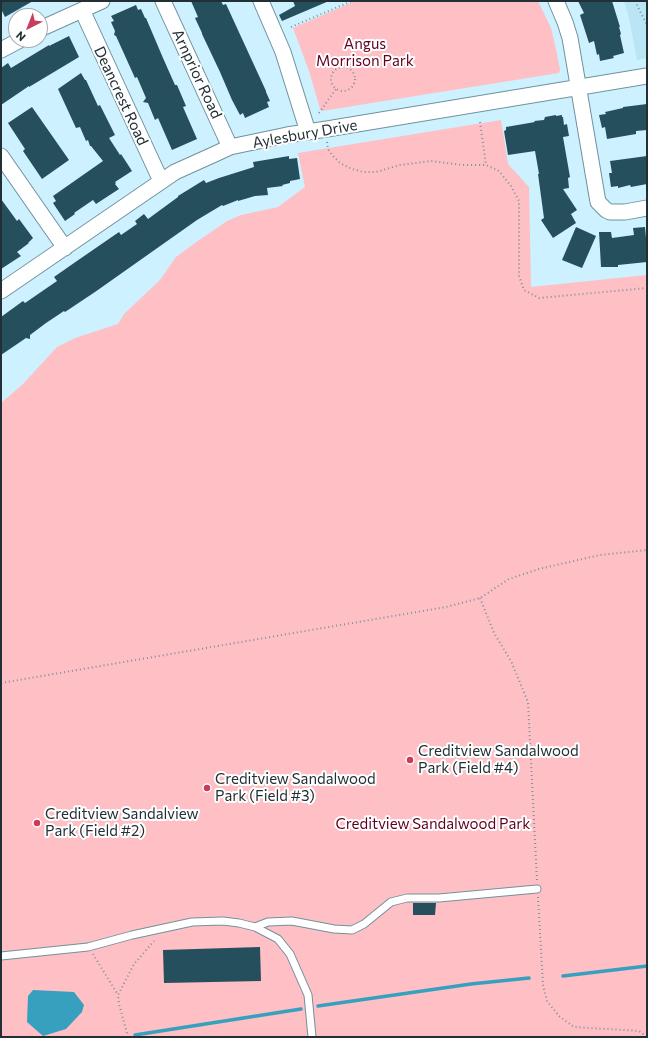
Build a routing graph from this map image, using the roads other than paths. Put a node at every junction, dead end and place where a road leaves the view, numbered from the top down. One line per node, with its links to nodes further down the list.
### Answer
1 (102, 1): 5 (street)
2 (163, 1): 10 (street, Arnprior Road)
3 (261, 1): 9 (street)
4 (556, 1): 8 (street)
5 (82, 10): 6 (street); 12 (street, Deancrest Road)
6 (48, 25)
7 (647, 76): 8 (street, Aylesbury Drive)
8 (578, 88): 9 (street, Aylesbury Drive); 13 (street)
9 (308, 132): 10 (street, Aylesbury Drive)
10 (230, 148): 12 (street, Aylesbury Drive)
11 (1, 156): 14 (street)
12 (160, 181): 14 (street, Aylesbury Drive)
13 (647, 208)
14 (65, 248): 15 (street, Aylesbury Drive)
15 (1, 291)
16 (537, 889): 17 (lane)
17 (254, 927): 18 (lane); 19 (lane)
18 (1, 956)
19 (312, 1037)

